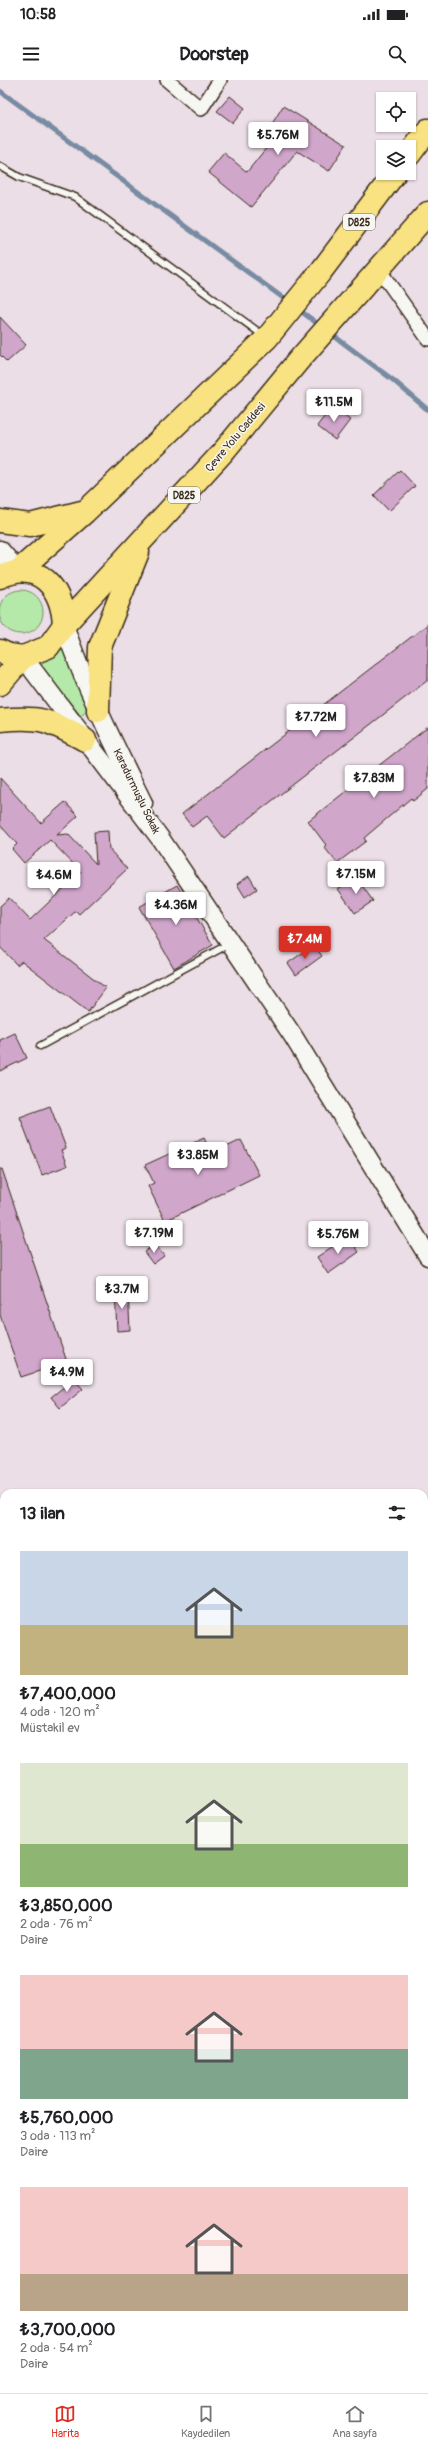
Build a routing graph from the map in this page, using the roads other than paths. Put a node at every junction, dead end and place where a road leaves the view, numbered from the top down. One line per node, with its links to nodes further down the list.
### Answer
1 (167, 80): 2 (street)
2 (220, 80)
3 (428, 130): 4 (highway)
4 (416, 146)
5 (0, 166): 9 (lane)
6 (390, 180): 9 (highway, D825)
7 (428, 213): 8 (highway, Çevre Yolu Caddesi / D825)
8 (378, 268): 10 (street); 13 (highway, Çevre Yolu Caddesi / D825)
9 (267, 338): 11 (highway, D825)
10 (428, 339)
11 (85, 512): 12 (highway); 15 (highway, D825)
12 (0, 520)
13 (143, 539): 16 (highway, Çevre Yolu Caddesi / D825); 20 (highway)
14 (0, 550): 15 (main road)
15 (9, 574): 16 (highway)
16 (64, 624): 18 (highway, Çevre Yolu Caddesi / D825); 20 (main road, Karadurmuşlu Sokak)
17 (0, 651): 18 (highway)
18 (23, 657): 19 (highway, Çevre Yolu Caddesi / D825); 22 (main road, Karadurmuşlu Sokak)
19 (0, 684)
20 (98, 711): 23 (main road, Karadurmuşlu Sokak)
21 (0, 720): 22 (highway)
22 (85, 740): 23 (main road, Karadurmuşlu Sokak)
23 (160, 838): 24 (main road)
24 (231, 943): 25 (lane); 26 (main road)
25 (40, 1046)
26 (428, 1256)

